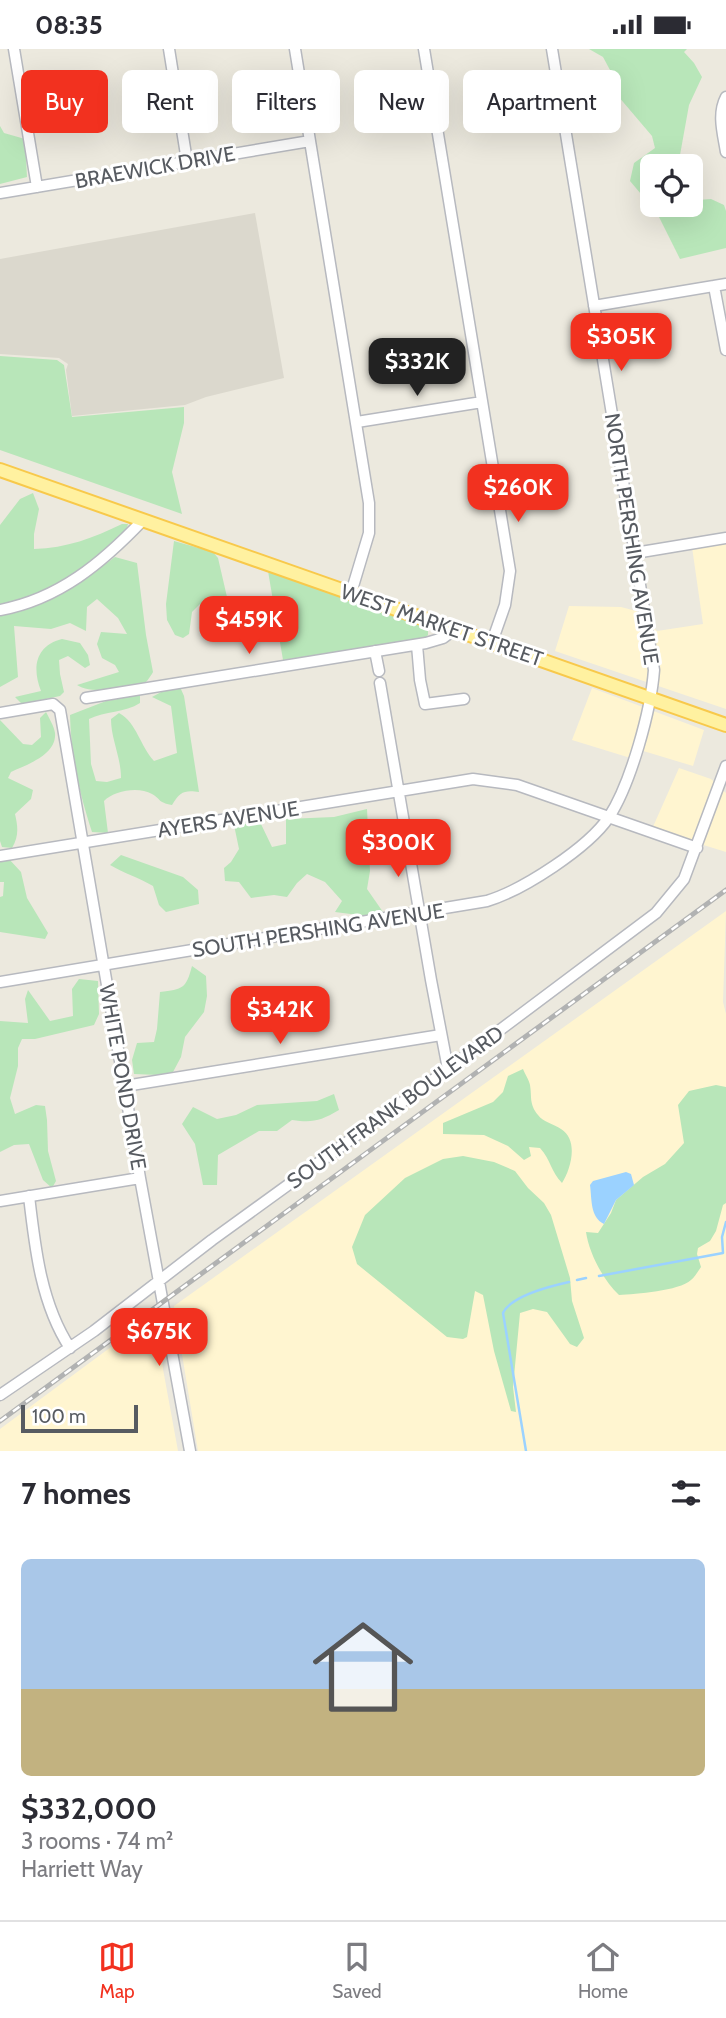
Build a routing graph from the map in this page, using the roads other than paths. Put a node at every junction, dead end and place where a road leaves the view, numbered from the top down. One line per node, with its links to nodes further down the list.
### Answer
1 (15, 49): 11 (street)
2 (169, 49): 10 (street)
3 (295, 49): 8 (street)
4 (425, 49): 17 (street)
5 (552, 49): 15 (street, NORTH PERSHING AVENUE)
6 (726, 97): 7 (street)
7 (723, 120): 9 (street)
8 (310, 141): 10 (street, BRAEWICK DRIVE); 18 (street)
9 (726, 152)
10 (187, 161): 11 (street, BRAEWICK DRIVE)
11 (37, 187): 12 (street, BRAEWICK DRIVE)
12 (0, 193)
13 (726, 284): 14 (street)
14 (715, 286): 15 (street); 16 (street)
15 (594, 306): 22 (street, NORTH PERSHING AVENUE)
16 (726, 350)
17 (482, 402): 18 (street); 26 (street)
18 (357, 422): 23 (street)
19 (0, 470): 20 (main road, WEST MARKET STREET)
20 (142, 520): 23 (main road, WEST MARKET STREET); 24 (street)
21 (726, 538): 22 (street)
22 (635, 553): 33 (street, NORTH PERSHING AVENUE)
23 (351, 593): 25 (main road, WEST MARKET STREET)
24 (0, 610)
25 (455, 629): 26 (main road, WEST MARKET STREET); 27 (street)
26 (492, 642): 33 (main road, WEST MARKET STREET)
27 (417, 645): 28 (street); 32 (street)
28 (375, 651): 29 (street); 31 (street)
29 (379, 671)
30 (380, 683): 37 (street)
31 (86, 698)
32 (464, 699)
33 (652, 699): 35 (main road, WEST MARKET STREET); 38 (street, SOUTH PERSHING AVENUE)
34 (0, 713): 39 (street, WHITE POND DRIVE)
35 (726, 725)
36 (726, 766): 40 (street, SOUTH FRANK BOULEVARD)
37 (397, 791): 38 (street, AYERS AVENUE); 39 (street, AYERS AVENUE); 42 (street)
38 (608, 818): 40 (street, AYERS AVENUE); 42 (street, SOUTH PERSHING AVENUE)
39 (83, 842): 41 (street, AYERS AVENUE); 43 (street, WHITE POND DRIVE)
40 (697, 848): 46 (street, SOUTH FRANK BOULEVARD)
41 (0, 856)
42 (419, 913): 43 (street, SOUTH PERSHING AVENUE); 45 (street)
43 (104, 964): 44 (street, SOUTH PERSHING AVENUE); 47 (street, WHITE POND DRIVE)
44 (0, 982)
45 (441, 1035): 46 (street); 47 (street)
46 (448, 1069): 51 (street, SOUTH FRANK BOULEVARD)
47 (125, 1086): 48 (street, WHITE POND DRIVE)
48 (140, 1178): 49 (street); 51 (street, WHITE POND DRIVE)
49 (29, 1196): 50 (street); 52 (street)
50 (0, 1201)
51 (159, 1281): 52 (street, SOUTH FRANK BOULEVARD); 54 (street, WHITE POND DRIVE)
52 (70, 1348): 53 (street, SOUTH FRANK BOULEVARD)
53 (0, 1395)
54 (190, 1451)

